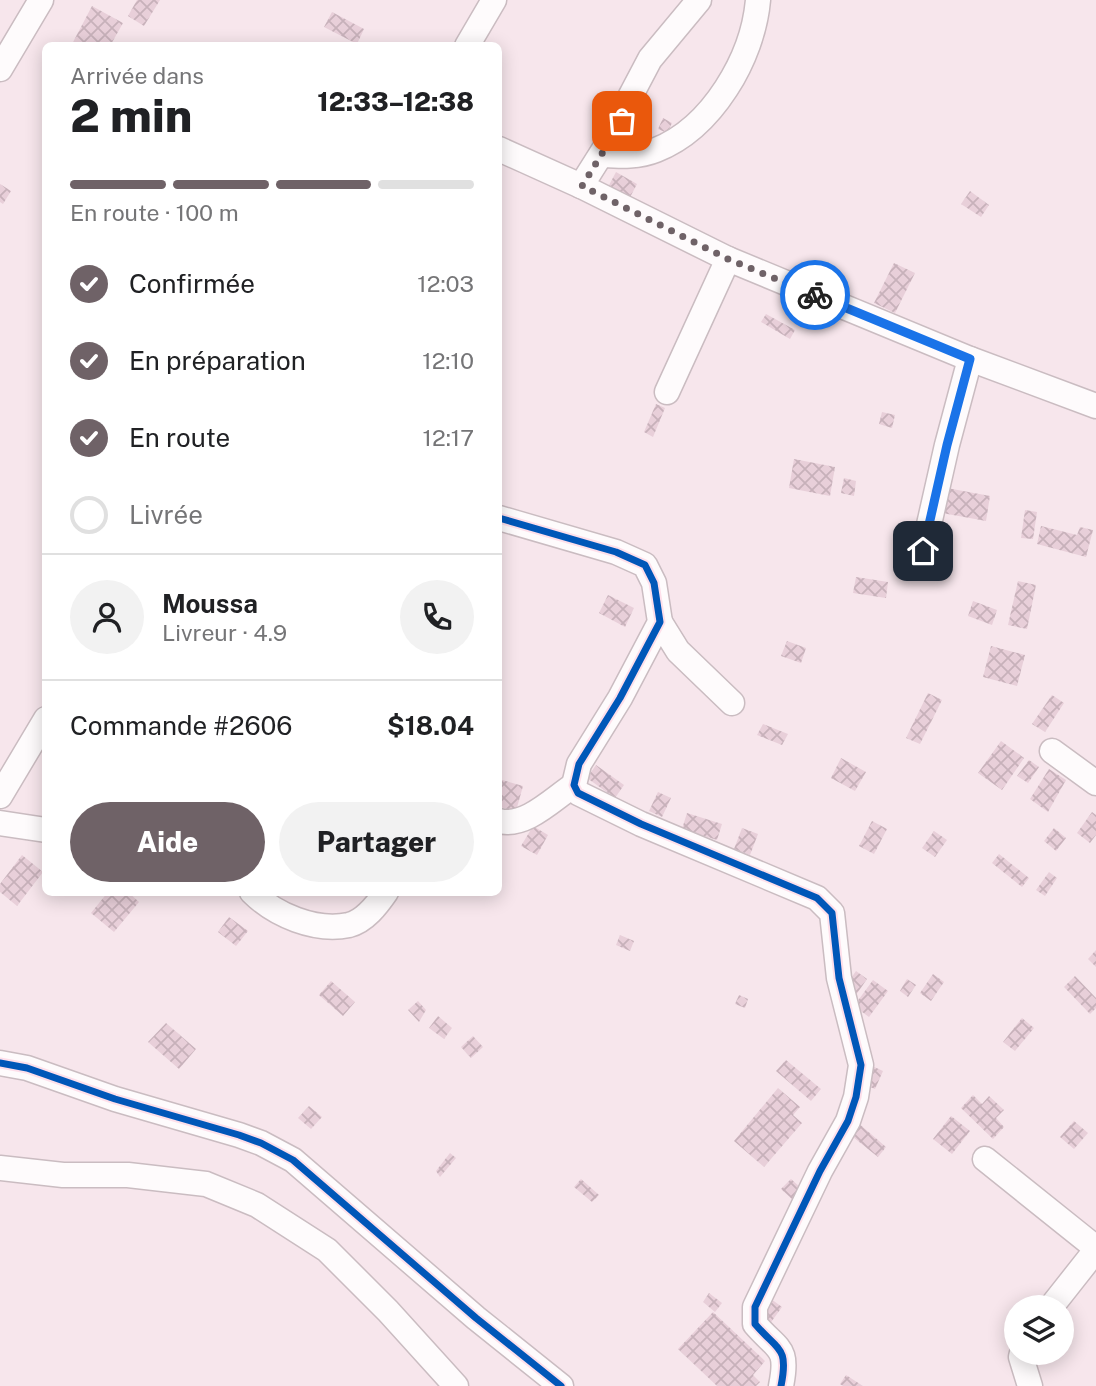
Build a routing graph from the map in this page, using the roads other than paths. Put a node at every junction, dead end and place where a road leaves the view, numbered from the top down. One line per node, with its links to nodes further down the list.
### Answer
1 (41, 0): 6 (street)
2 (494, 0): 5 (street)
3 (699, 0): 8 (street)
4 (758, 0): 8 (street)
5 (469, 42)
6 (0, 69)
7 (502, 150): 9 (street)
8 (603, 155): 9 (street)
9 (582, 186): 10 (street)
10 (728, 259): 11 (street); 12 (street)
11 (970, 359): 13 (street); 15 (street)
12 (667, 392)
13 (1096, 406)
14 (502, 519): 16 (street)
15 (923, 551)
16 (660, 622): 17 (street); 21 (street)
17 (732, 703)
18 (42, 726): 22 (street)
19 (1052, 751): 20 (street)
20 (1096, 783)
21 (574, 785): 23 (street); 36 (street)
22 (0, 796)
23 (502, 822)
24 (0, 823): 25 (street)
25 (42, 829)
26 (255, 896): 27 (street)
27 (383, 896)
28 (0, 1063): 35 (street)
29 (985, 1160): 31 (street)
30 (0, 1168): 34 (street)
31 (1096, 1249): 32 (street)
32 (1060, 1295)
33 (1023, 1365): 37 (street)
34 (456, 1386)
35 (561, 1386)
36 (780, 1386)
37 (1030, 1386)

